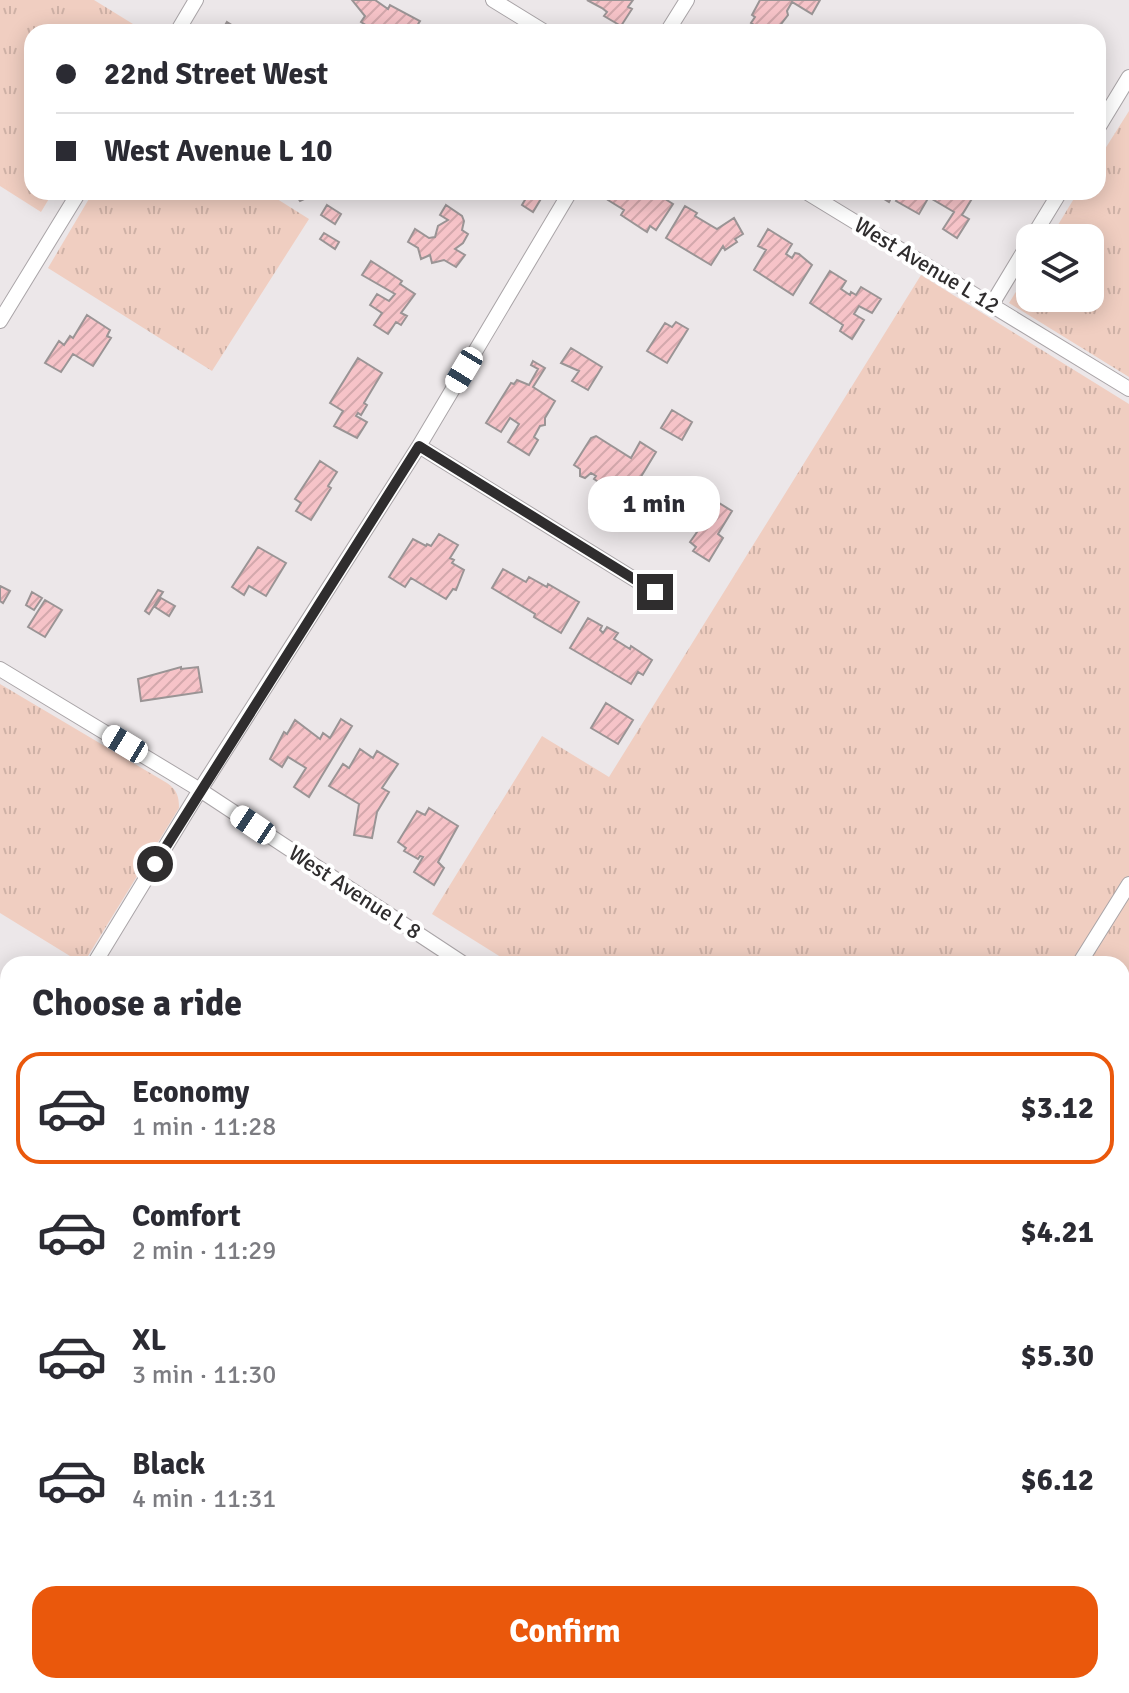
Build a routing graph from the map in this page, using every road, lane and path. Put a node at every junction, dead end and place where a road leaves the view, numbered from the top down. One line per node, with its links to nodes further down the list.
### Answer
1 (196, 0): 4 (street)
2 (493, 0): 5 (street)
3 (687, 0): 6 (street)
4 (182, 24)
5 (532, 24)
6 (672, 24)
7 (1129, 77): 8 (street)
8 (1106, 115)
9 (74, 200): 16 (street)
10 (565, 200): 18 (street)
11 (819, 200): 15 (street, West Avenue L 12)
12 (1055, 200): 13 (street)
13 (1041, 224)
14 (1016, 265): 15 (street)
15 (992, 304): 17 (street, West Avenue L 12)
16 (0, 321)
17 (1129, 389)
18 (419, 446): 19 (street); 21 (street)
19 (655, 592)
20 (0, 669): 21 (street, West Avenue L 8)
21 (200, 790): 23 (street); 24 (street, West Avenue L 8)
22 (1129, 884): 25 (street)
23 (99, 956)
24 (452, 956)
25 (1084, 956)

